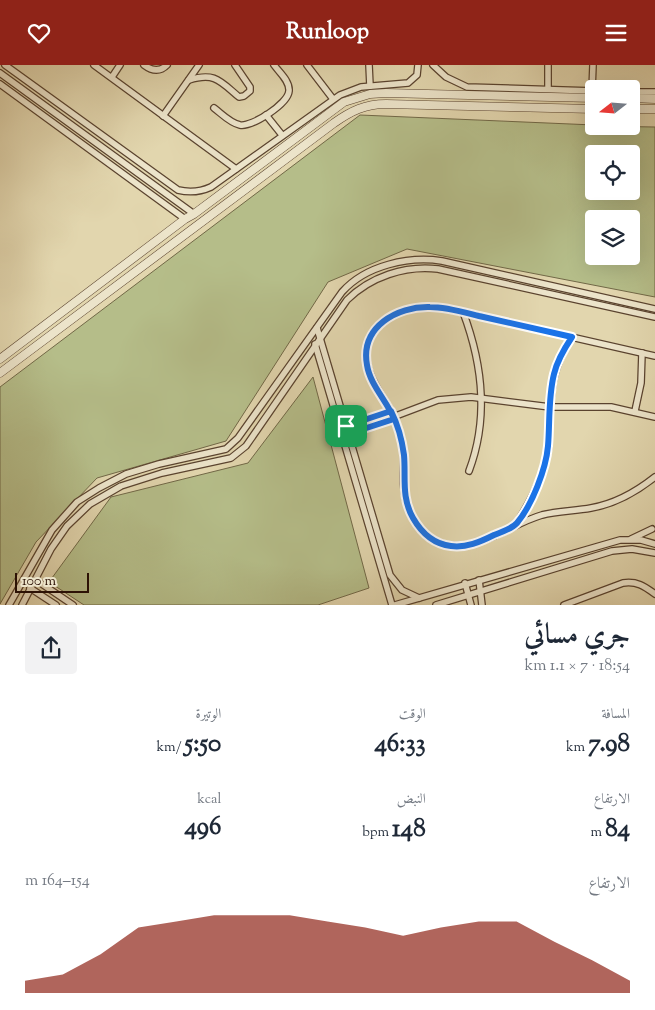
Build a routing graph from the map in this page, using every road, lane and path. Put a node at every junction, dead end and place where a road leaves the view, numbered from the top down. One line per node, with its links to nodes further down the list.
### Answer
1 (5, 65): 38 (street)
2 (94, 65): 16 (street)
3 (120, 65): 16 (street)
4 (144, 65): 5 (street)
5 (167, 65)
6 (199, 65): 17 (street)
7 (235, 65): 17 (street)
8 (274, 65): 35 (street)
9 (307, 65): 28 (street)
10 (369, 65): 20 (street)
11 (418, 65): 20 (street)
12 (433, 65): 21 (street)
13 (548, 65): 21 (street)
14 (593, 65): 18 (street)
15 (0, 73): 39 (street)
16 (112, 77): 36 (street)
17 (189, 80): 36 (street)
18 (593, 80)
19 (0, 84): 40 (street)
20 (370, 86): 28 (street)
21 (548, 89): 22 (street)
22 (585, 92)
23 (640, 92): 24 (street)
24 (655, 92)
25 (585, 94): 26 (street)
26 (541, 97): 30 (street); 39 (street)
27 (640, 98): 29 (street)
28 (333, 99): 37 (street)
29 (655, 99)
30 (541, 107): 32 (street); 41 (street)
31 (214, 108): 35 (street)
32 (585, 109)
33 (640, 109): 34 (street)
34 (655, 109)
35 (266, 115): 37 (street)
36 (163, 116): 38 (street)
37 (282, 135): 38 (street)
38 (236, 169)
39 (194, 214): 40 (street); 41 (street)
40 (185, 219): 52 (street)
41 (203, 221): 53 (street)
42 (655, 309): 45 (street)
43 (463, 313): 47 (street); 54 (street); 57 (street)
44 (655, 317): 48 (street)
45 (317, 328): 46 (street); 48 (street)
46 (312, 335): 49 (street); 76 (street)
47 (572, 337): 50 (street); 55 (street)
48 (320, 339): 49 (street); 59 (street)
49 (315, 346): 69 (street); 80 (street)
50 (642, 353): 51 (street); 56 (street)
51 (655, 356)
52 (0, 359)
53 (0, 373)
54 (482, 397): 55 (street); 57 (street); 61 (street)
55 (550, 407): 56 (street); 63 (street)
56 (635, 411): 58 (street)
57 (393, 416): 59 (street); 60 (street); 63 (street)
58 (655, 417)
59 (346, 426): 60 (street)
60 (348, 434): 75 (street)
61 (469, 471)
62 (655, 477): 63 (street)
63 (516, 525)
64 (653, 527): 65 (street); 66 (street)
65 (630, 539): 66 (street); 68 (street)
66 (653, 543)
67 (655, 553): 72 (street)
68 (479, 579): 70 (street); 72 (street)
69 (36, 580): 71 (street); 79 (street)
70 (465, 583): 74 (street); 75 (street)
71 (30, 588): 77 (street); 78 (street)
72 (480, 592): 74 (street); 83 (street)
73 (655, 594): 84 (street)
74 (468, 596): 81 (street); 82 (street)
75 (419, 598): 80 (street)
76 (9, 605)
77 (22, 605)
78 (56, 605)
79 (72, 605)
80 (394, 605)
81 (436, 605)
82 (471, 605)
83 (482, 605)
84 (564, 605)

